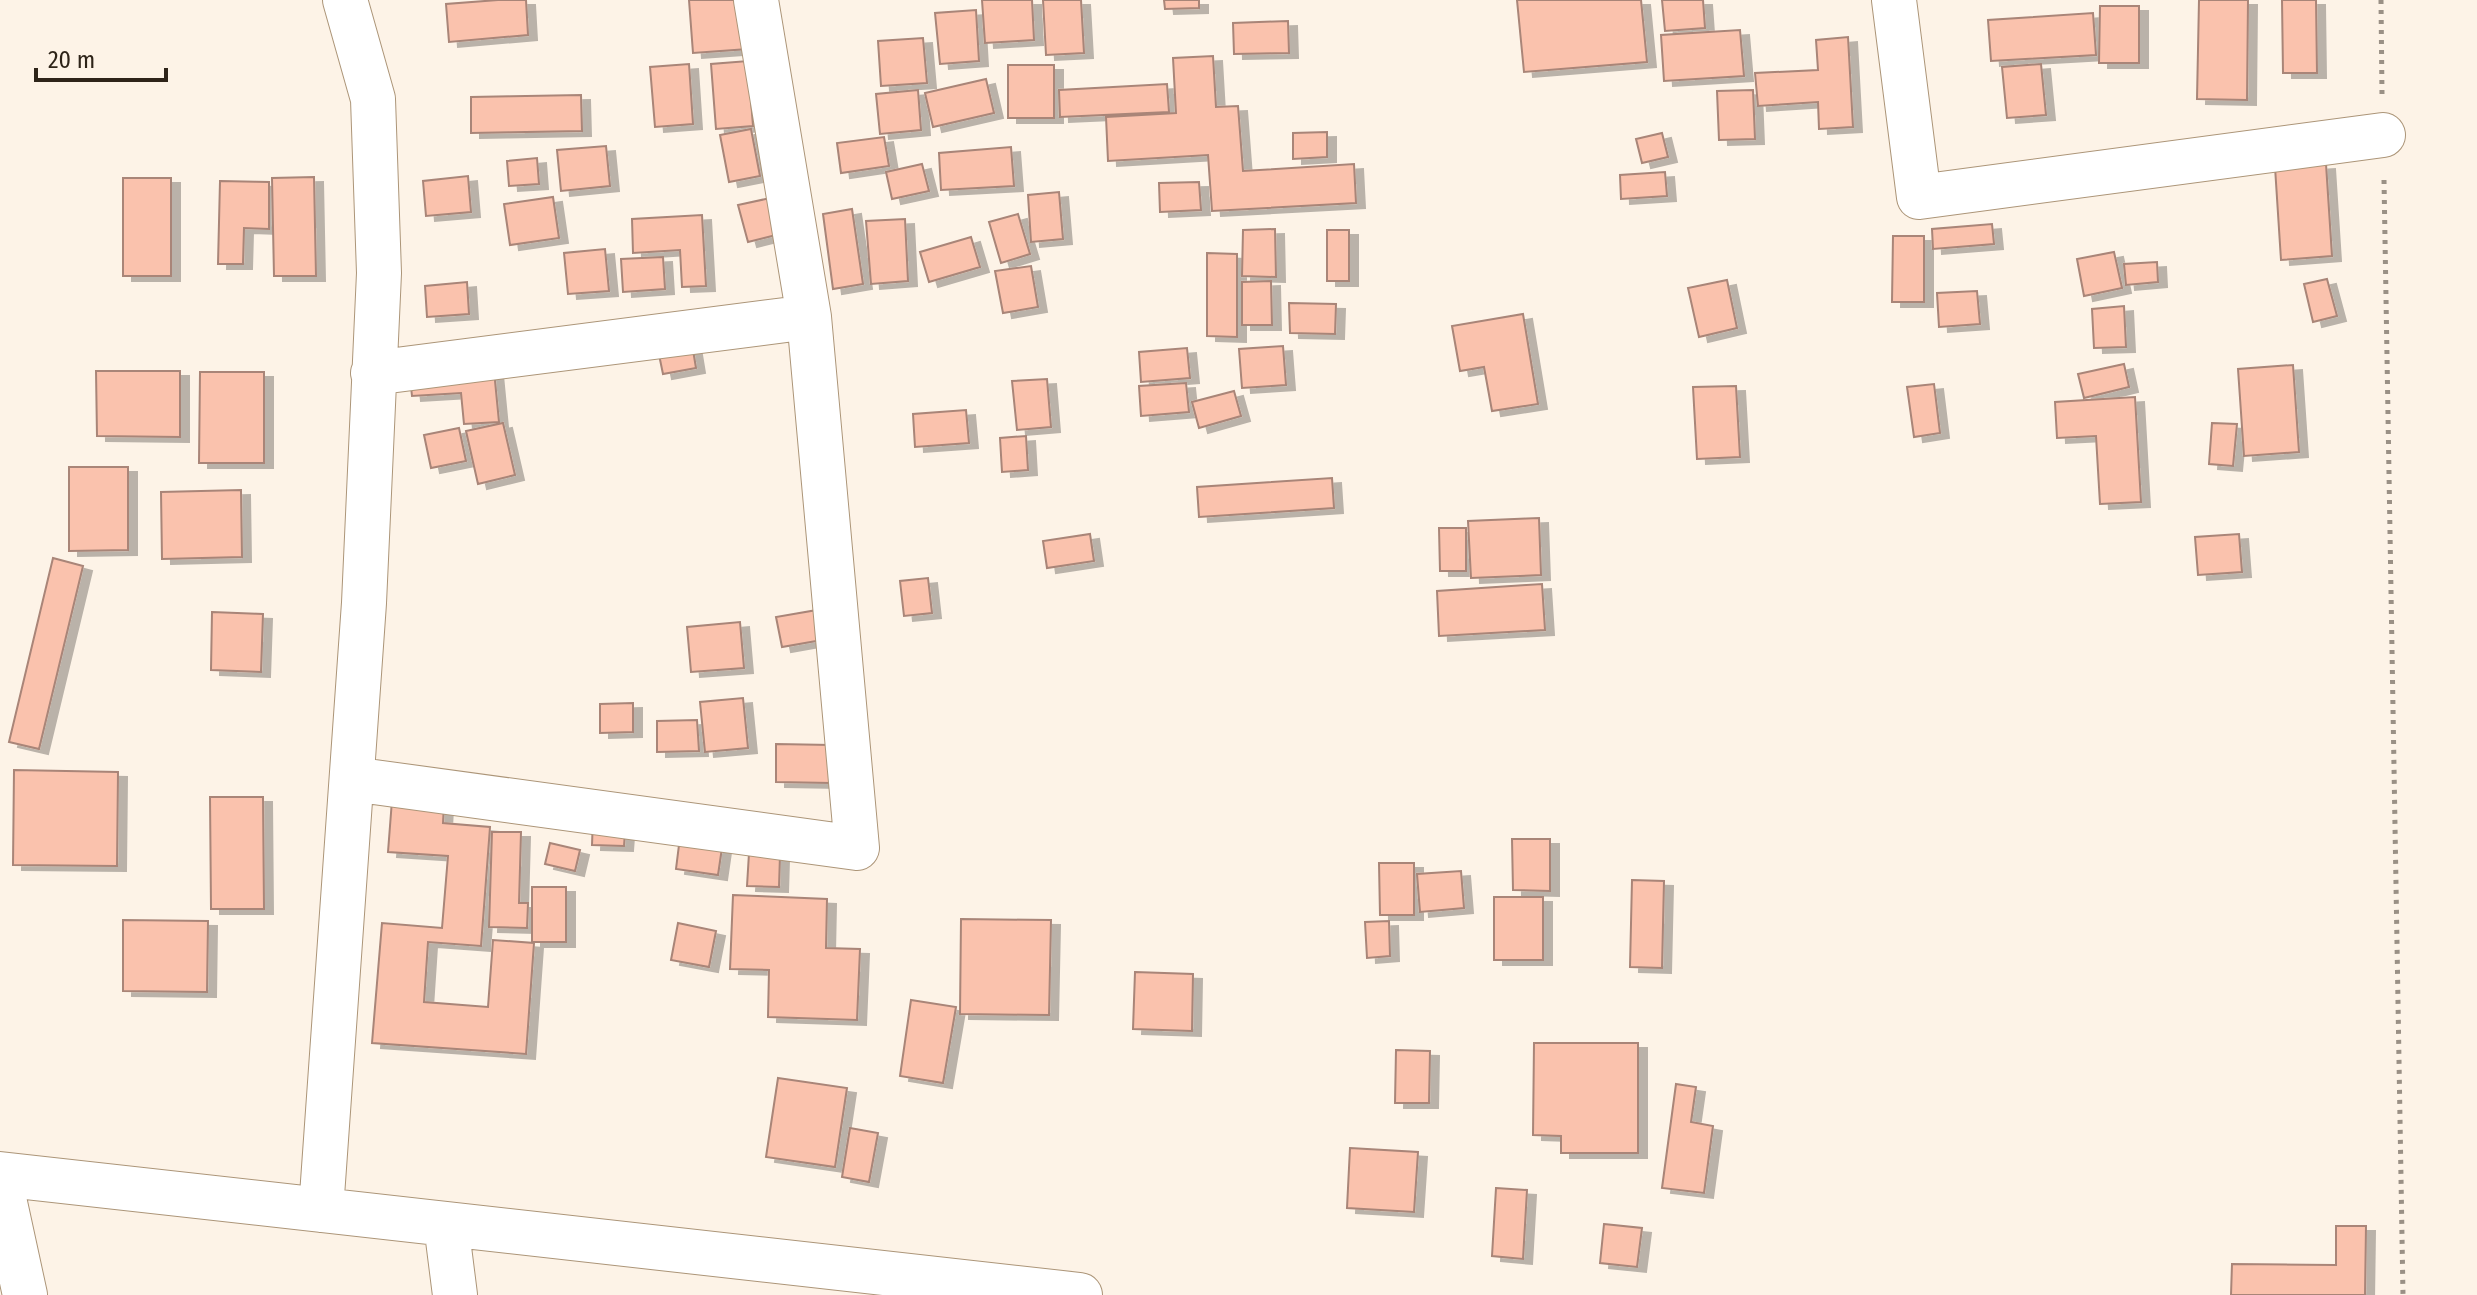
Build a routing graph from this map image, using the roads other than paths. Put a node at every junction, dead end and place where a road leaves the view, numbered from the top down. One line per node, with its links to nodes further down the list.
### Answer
1 (345, 0): 6 (street)
2 (756, 0): 5 (street)
3 (1894, 0): 4 (street)
4 (2383, 135)
5 (809, 317): 6 (street); 7 (street)
6 (373, 373): 7 (street)
7 (352, 779): 9 (street)
8 (0, 1177): 9 (street); 12 (street)
9 (321, 1210): 10 (street)
10 (446, 1224): 11 (street); 13 (street)
11 (1071, 1294)
12 (25, 1295)
13 (455, 1295)

